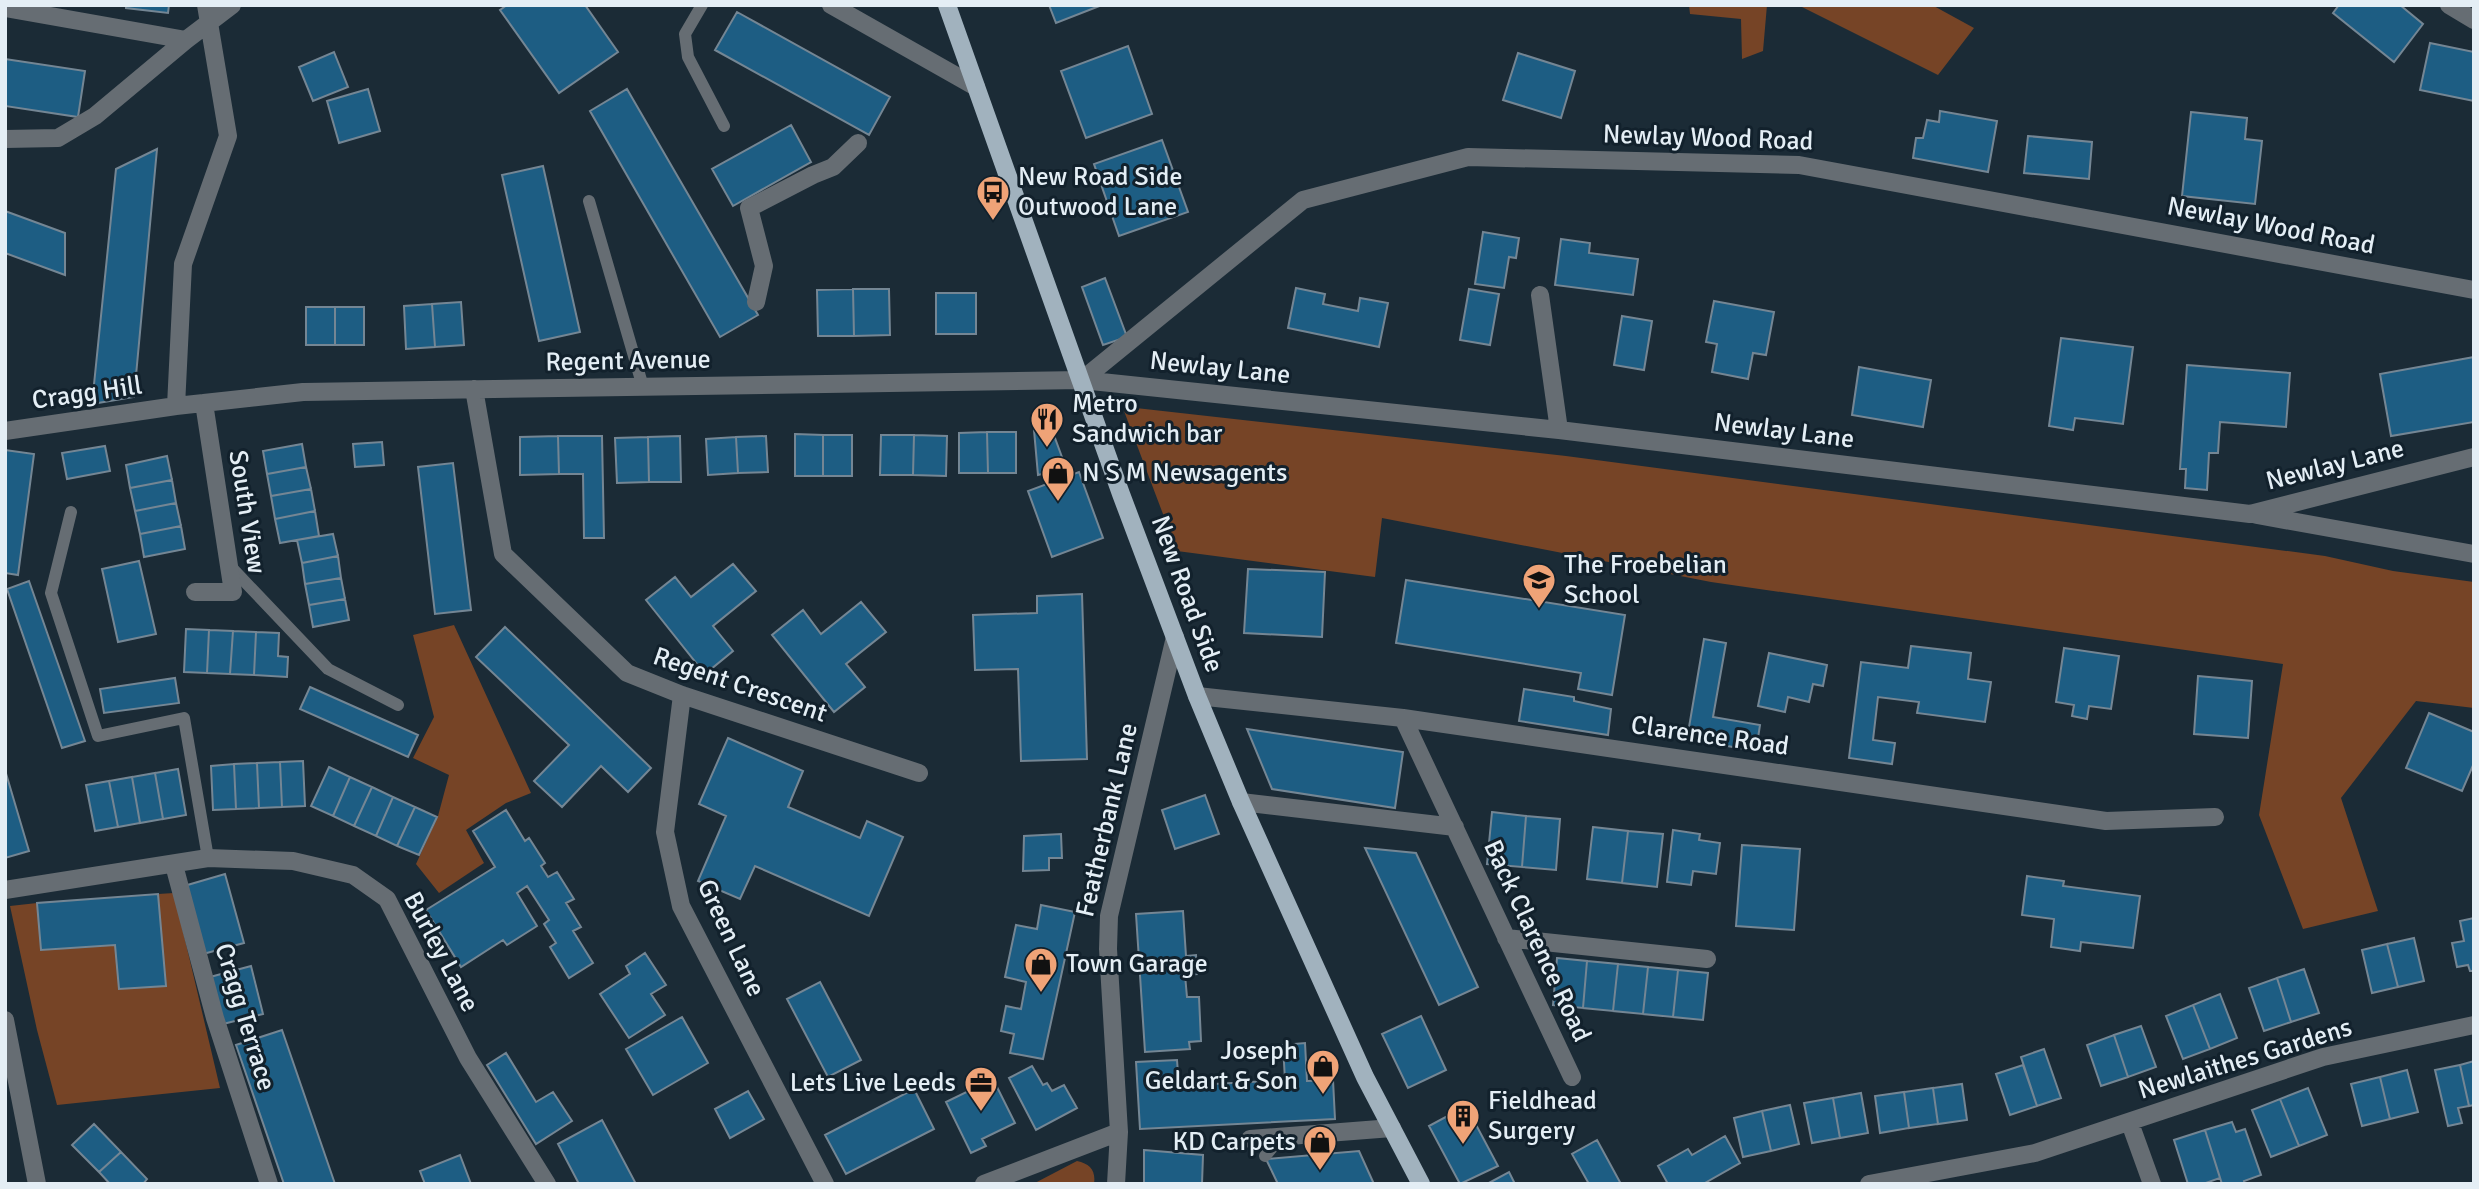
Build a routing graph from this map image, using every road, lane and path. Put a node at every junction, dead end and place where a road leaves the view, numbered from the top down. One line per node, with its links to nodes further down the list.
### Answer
1 (232, 5): 7 (street)
2 (702, 5): 11 (lane)
3 (831, 5): 10 (street)
4 (947, 5): 10 (main road, New Road Side)
5 (2449, 5): 8 (street)
6 (5, 8): 9 (street)
7 (207, 14): 9 (street); 22 (street)
8 (2474, 20)
9 (186, 40): 12 (street)
10 (976, 87): 18 (main road, New Road Side)
11 (724, 126)
12 (5, 138)
13 (858, 143): 17 (street)
14 (589, 201): 19 (lane)
15 (2474, 290): 18 (street, Newlay Wood Road)
16 (1540, 295): 23 (street)
17 (756, 302)
18 (1082, 380): 19 (street, Regent Avenue); 23 (street, Newlay Lane); 31 (main road, New Road Side)
19 (643, 387): 20 (street, Regent Avenue)
20 (474, 390): 21 (street, Regent Avenue); 32 (street, Regent Crescent)
21 (204, 403): 22 (street, Regent Avenue); 29 (street, South View)
22 (176, 406): 24 (street, Cragg Hill)
23 (1559, 430): 27 (street, Newlay Lane)
24 (5, 431)
25 (2474, 457): 27 (street, Newlay Lane)
26 (71, 512): 40 (lane)
27 (2250, 514): 28 (street)
28 (2474, 554)
29 (229, 565): 30 (street, South View); 34 (lane)
30 (195, 592)
31 (1175, 637): 33 (main road, New Road Side); 50 (street, Featherbank Lane)
32 (682, 695): 36 (street, Regent Crescent); 57 (street, Green Lane)
33 (1197, 696): 35 (street, Clarence Road); 37 (main road, New Road Side)
34 (398, 705)
35 (1403, 718): 38 (street, Clarence Road); 39 (street, Back Clarence Road)
36 (919, 774)
37 (1241, 802): 39 (street, Back Clarence Road); 49 (main road, New Road Side)
38 (2215, 817)
39 (1455, 827): 43 (street, Back Clarence Road)
40 (208, 858): 41 (street, Burley Lane); 56 (street, Burley Lane)
41 (174, 864): 42 (street, Burley Lane); 55 (street, Cragg Terrace)
42 (5, 890)
43 (1506, 938): 44 (street); 47 (street, Back Clarence Road)
44 (1707, 959)
45 (5, 1020): 54 (street)
46 (2474, 1025): 48 (street, Newlaithes Gardens)
47 (1572, 1077)
48 (2130, 1123): 61 (street, Newlaithes Gardens); 62 (street)
49 (1392, 1128): 51 (street); 60 (main road, New Road Side)
50 (1119, 1132): 58 (street); 59 (street, Featherbank Lane)
51 (1281, 1137): 52 (street); 53 (lane)
52 (1250, 1139)
53 (1265, 1156)
54 (37, 1184)
55 (269, 1184)
56 (547, 1184)
57 (825, 1184)
58 (984, 1184)
59 (1116, 1184)
60 (1421, 1184)
61 (1869, 1184)
62 (2152, 1184)

